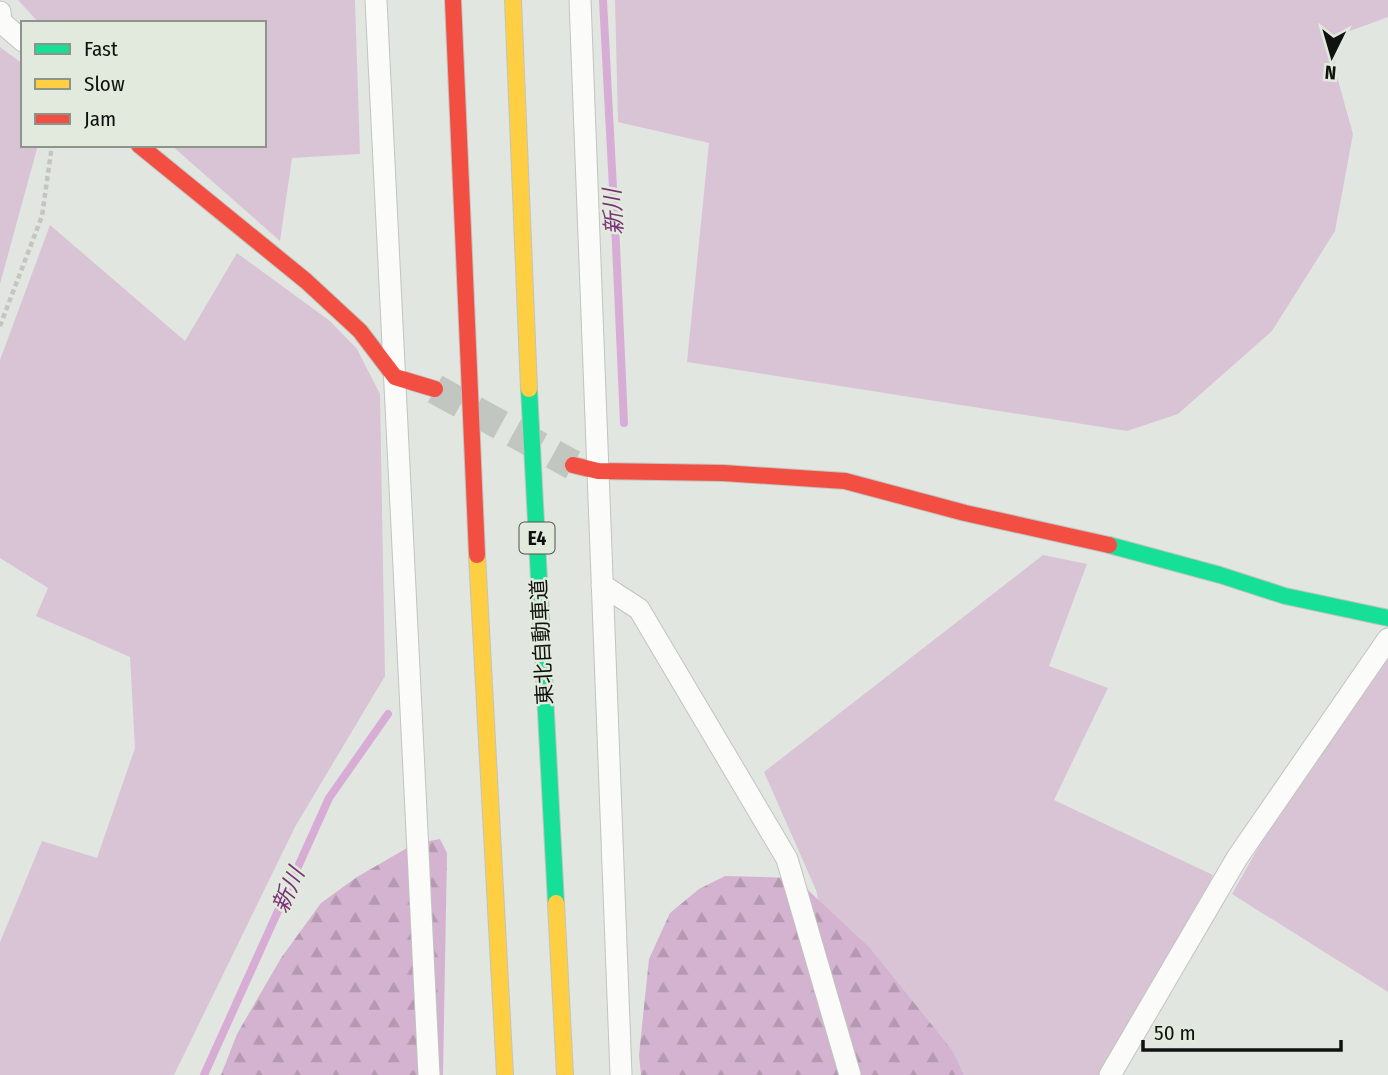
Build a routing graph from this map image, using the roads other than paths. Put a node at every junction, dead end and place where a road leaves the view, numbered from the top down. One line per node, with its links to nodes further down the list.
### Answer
1 (376, 0): 8 (street)
2 (453, 0): 16 (main road)
3 (513, 0): 17 (main road, 東北自動車道 / E4)
4 (580, 0): 11 (street)
5 (0, 12): 6 (street)
6 (21, 39)
7 (141, 147): 8 (main road)
8 (395, 377): 9 (main road); 15 (street)
9 (435, 389)
10 (573, 465): 11 (main road)
11 (598, 471): 12 (street); 13 (main road)
12 (602, 585): 18 (street); 19 (street)
13 (1388, 618)
14 (1388, 639): 20 (street)
15 (429, 1075)
16 (505, 1075)
17 (565, 1075)
18 (621, 1075)
19 (850, 1075)
20 (1110, 1075)

